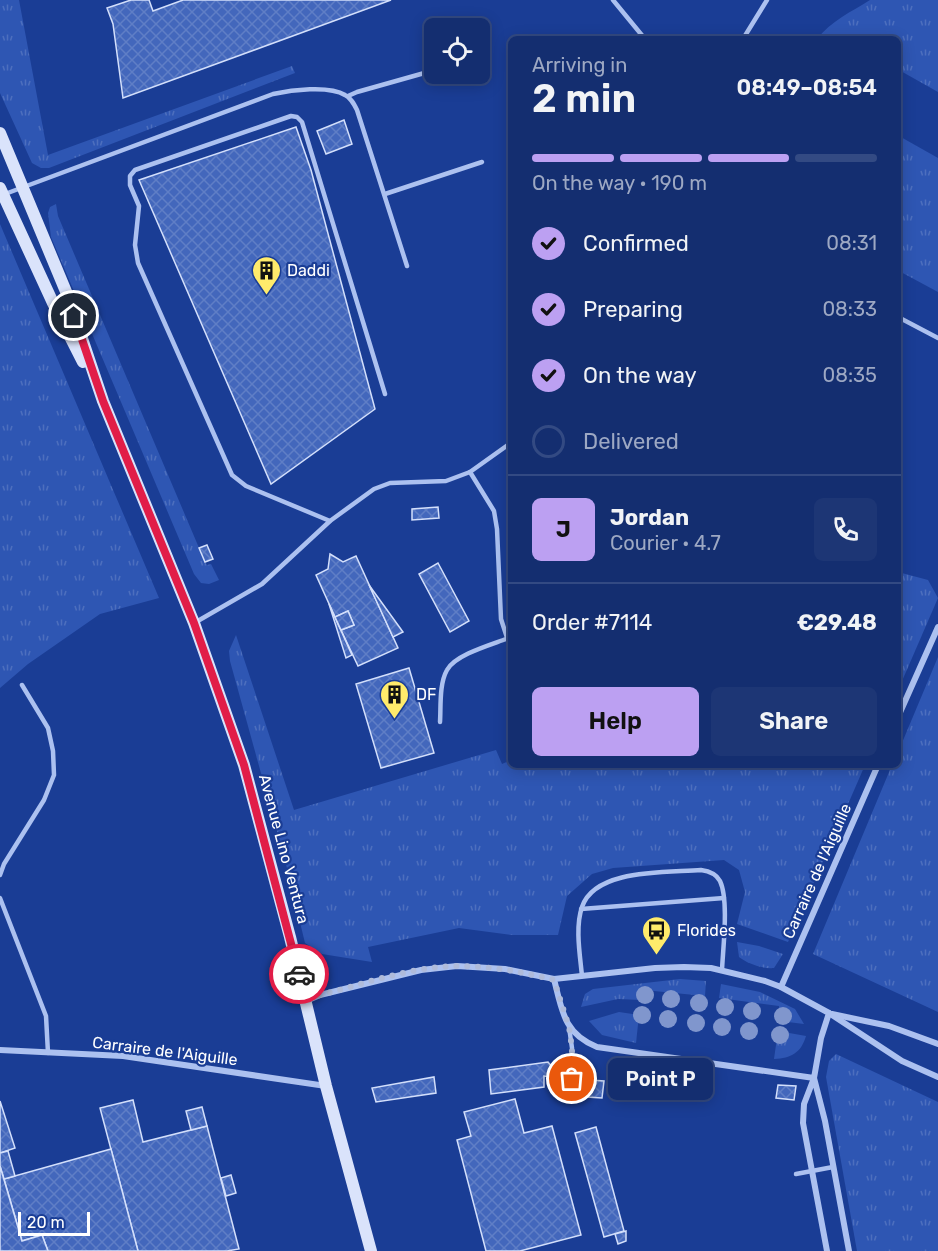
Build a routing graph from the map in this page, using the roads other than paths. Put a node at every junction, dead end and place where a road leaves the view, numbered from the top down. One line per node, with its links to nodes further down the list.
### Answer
1 (613, 0): 3 (lane)
2 (767, 0): 4 (lane)
3 (643, 36)
4 (745, 36)
5 (424, 73): 6 (lane)
6 (348, 96): 9 (lane); 11 (lane)
7 (0, 134): 9 (main road, Avenue Lino Ventura)
8 (482, 162): 11 (lane)
9 (23, 187): 10 (lane); 16 (main road, Avenue Lino Ventura)
10 (1, 191): 16 (main road, Avenue Lino Ventura)
11 (385, 194): 12 (lane)
12 (407, 266)
13 (901, 319): 14 (lane)
14 (938, 338)
15 (385, 394): 19 (lane)
16 (103, 401): 20 (main road, Avenue Lino Ventura)
17 (508, 445): 18 (lane)
18 (470, 472): 19 (lane); 22 (lane)
19 (330, 522): 20 (lane)
20 (194, 623): 36 (main road, Avenue Lino Ventura)
21 (938, 627): 25 (street)
22 (506, 639): 23 (lane); 26 (lane)
23 (508, 644)
24 (22, 685): 28 (lane)
25 (901, 710)
26 (440, 722)
27 (877, 768): 35 (street, Carraire de l'Aiguille)
28 (0, 875)
29 (0, 898): 41 (lane)
30 (723, 898): 31 (lane); 31 (lane); 32 (lane)
31 (581, 909): 33 (lane)
32 (722, 970): 33 (street); 35 (street)
33 (582, 976): 34 (street)
34 (554, 980): 36 (street); 38 (street)
35 (781, 987): 37 (street)
36 (305, 1001): 45 (main road, Avenue Lino Ventura)
37 (829, 1013): 39 (street); 42 (street); 43 (street)
38 (569, 1027): 43 (street); 44 (lane)
39 (938, 1044)
40 (0, 1050): 41 (street, Carraire de l'Aiguille)
41 (48, 1053): 45 (street, Carraire de l'Aiguille)
42 (938, 1077)
43 (814, 1078): 46 (street); 47 (street)
44 (572, 1079)
45 (326, 1086): 49 (main road, Avenue Lino Ventura)
46 (833, 1167): 47 (lane); 51 (street)
47 (812, 1171): 48 (lane); 50 (street)
48 (796, 1174)
49 (370, 1251)
50 (827, 1251)
51 (849, 1251)

